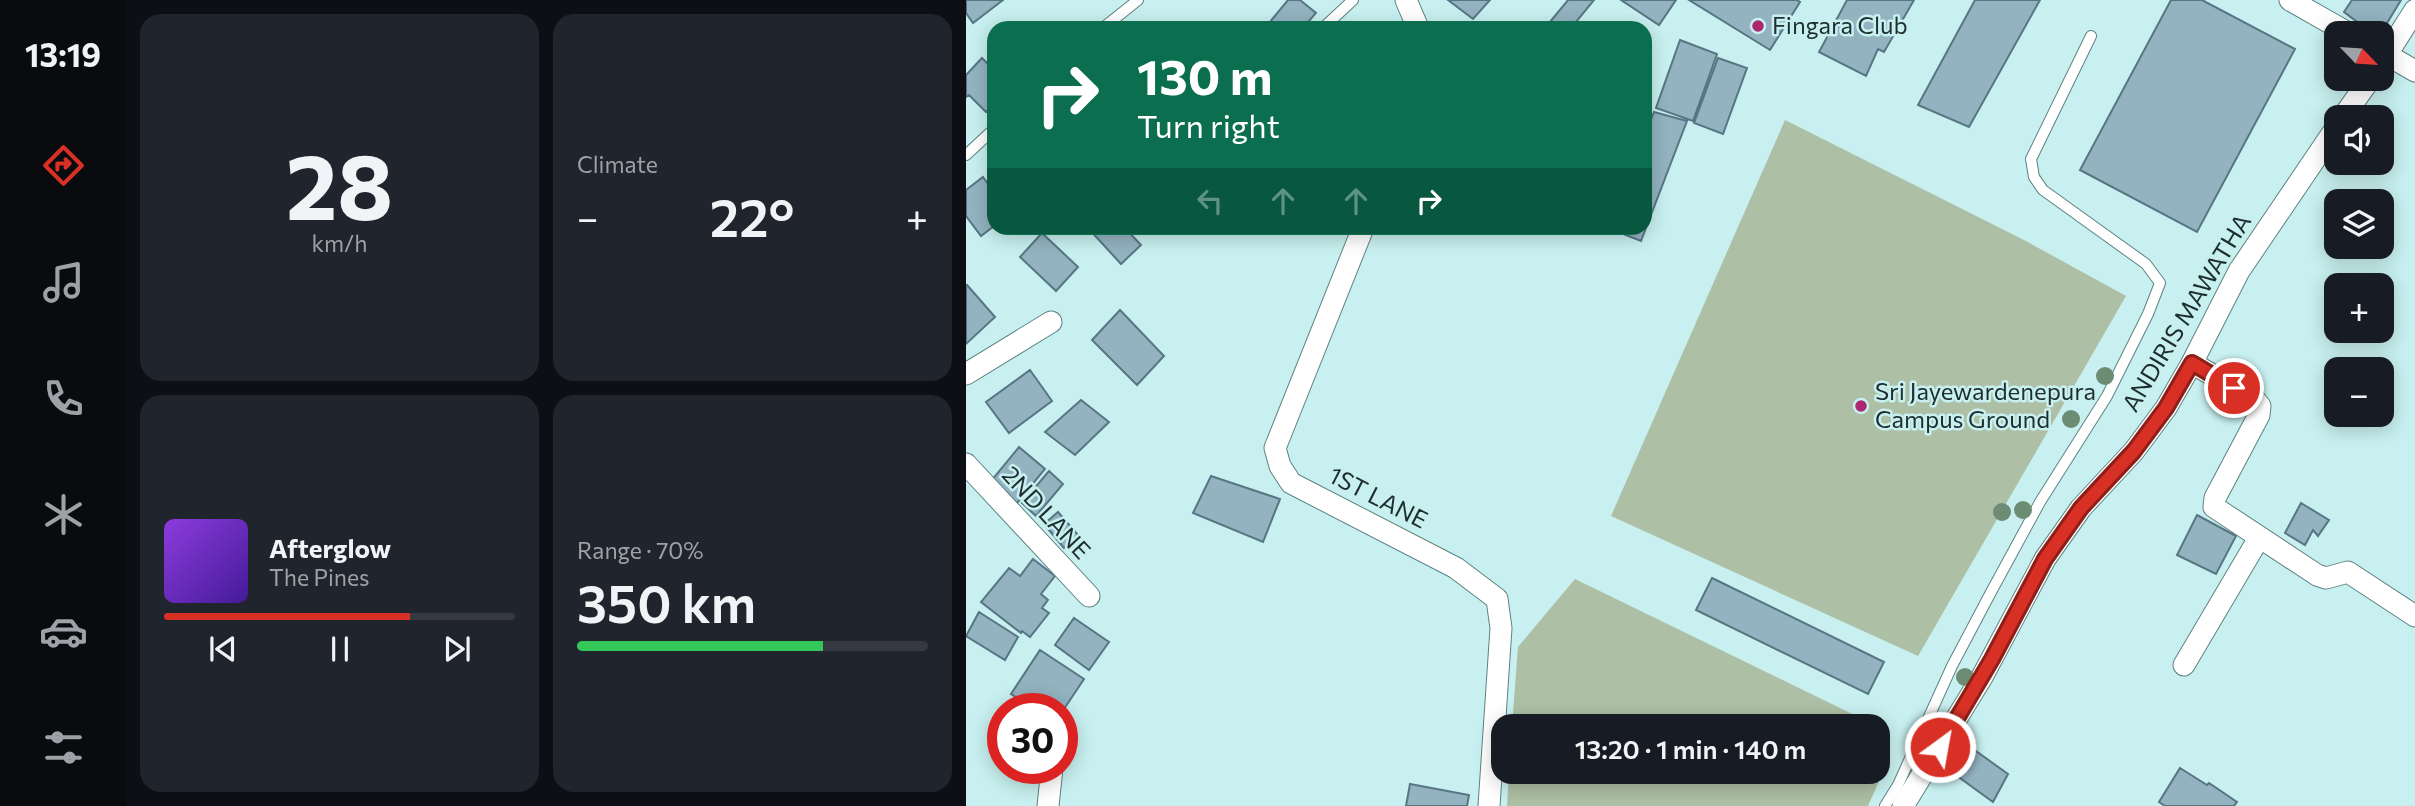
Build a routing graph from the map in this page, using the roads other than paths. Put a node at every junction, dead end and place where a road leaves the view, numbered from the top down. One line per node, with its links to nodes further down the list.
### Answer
1 (1139, 0): 6 (lane)
2 (1353, 0): 7 (lane)
3 (1406, 0): 8 (street)
4 (2290, 0): 9 (street)
5 (2415, 9): 11 (street)
6 (1112, 21)
7 (1330, 21)
8 (1415, 21)
9 (2327, 21)
10 (2091, 36): 29 (lane)
11 (2394, 40)
12 (2394, 62): 13 (street)
13 (2415, 71)
14 (987, 136): 16 (lane)
15 (2324, 146): 19 (street, ANDIRIS MAWATHA)
16 (966, 155)
17 (1360, 235): 28 (street, 1ST LANE)
18 (1051, 321): 20 (street)
19 (2192, 363): 22 (street); 30 (street, ANDIRIS MAWATHA)
20 (966, 374)
21 (966, 464): 23 (street, 2ND LANE)
22 (2259, 538): 24 (street); 25 (street)
23 (1089, 596)
24 (2415, 616)
25 (2185, 665)
26 (1050, 784): 27 (street)
27 (1048, 806)
28 (1489, 806)
29 (1885, 806)
30 (1903, 806)

